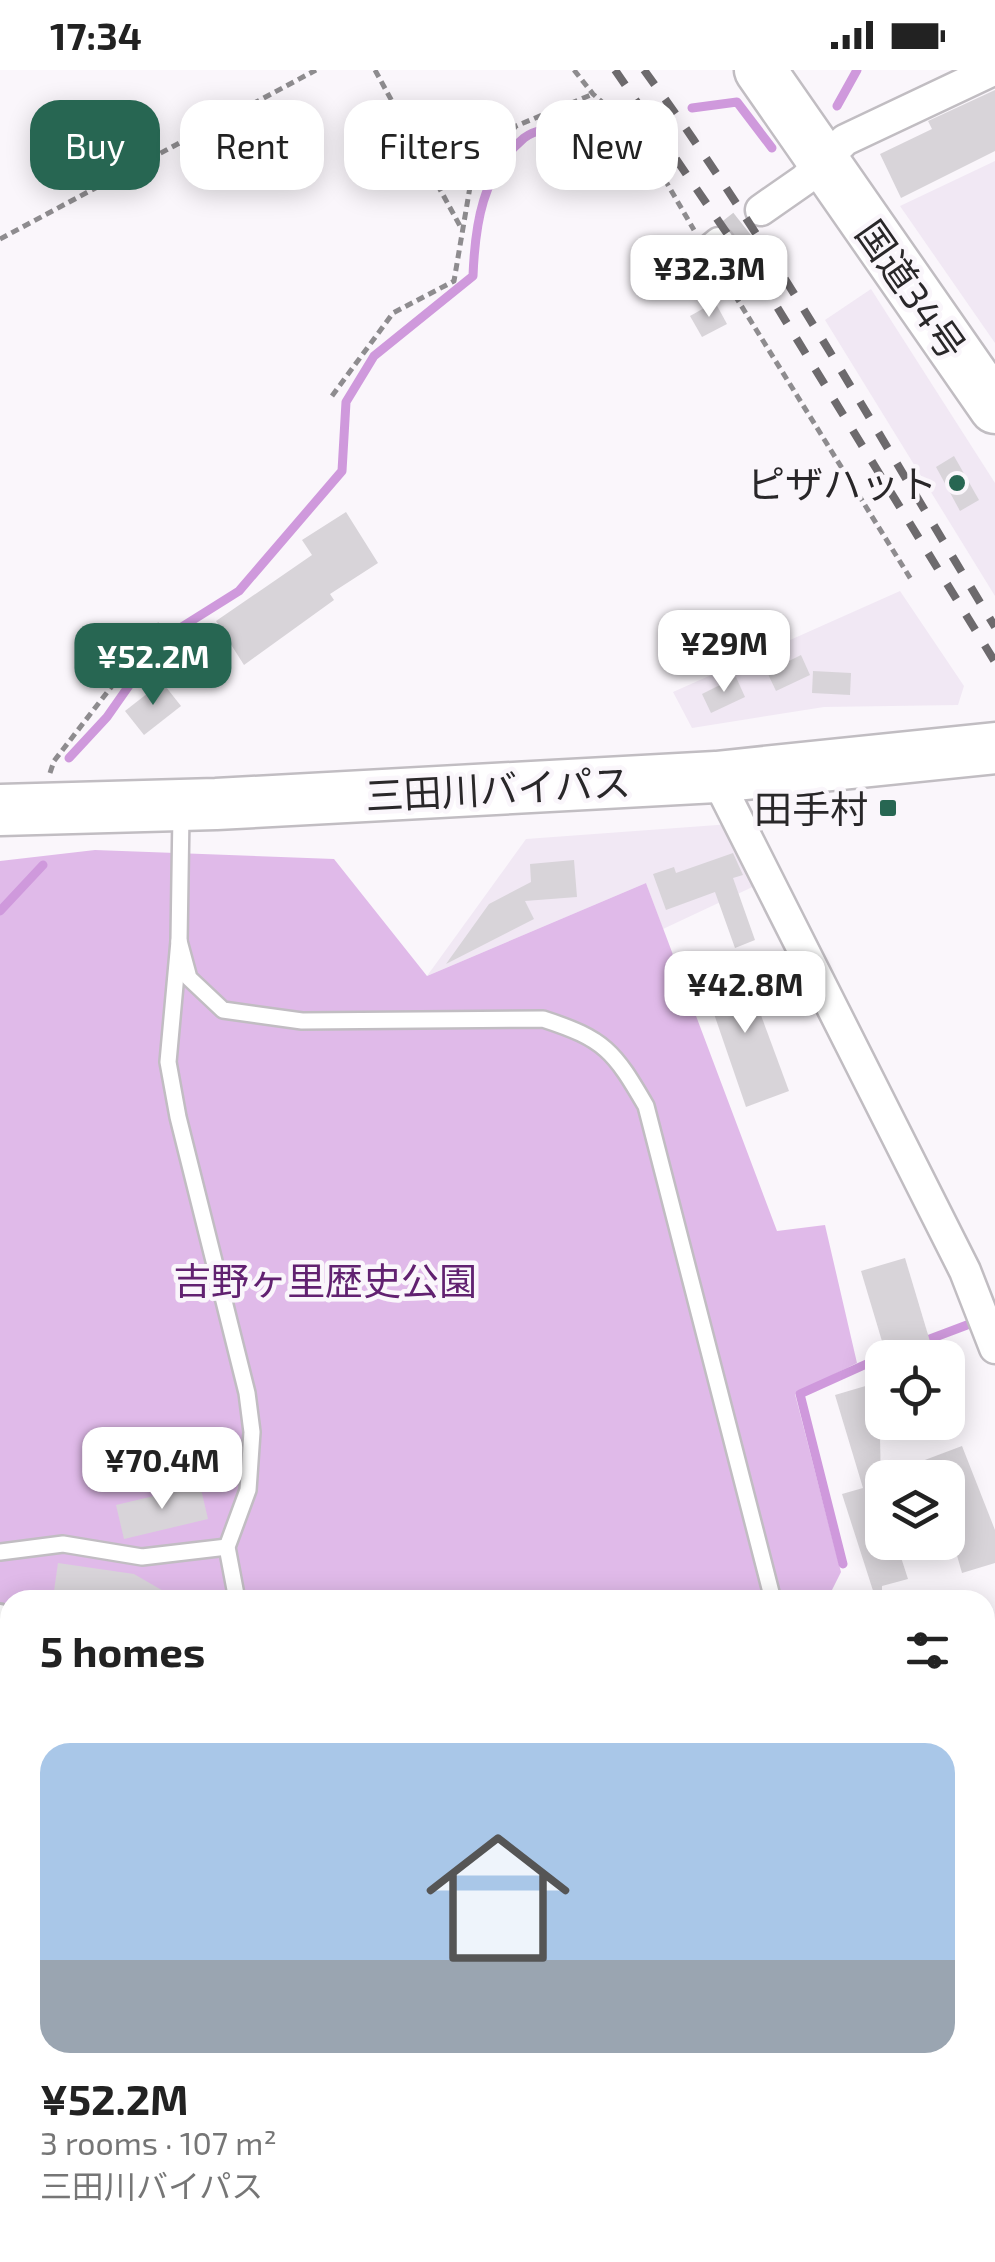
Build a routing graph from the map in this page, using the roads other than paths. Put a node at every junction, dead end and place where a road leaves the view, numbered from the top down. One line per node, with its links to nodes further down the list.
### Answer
1 (760, 70): 3 (highway, 国道34号)
2 (993, 70): 3 (street)
3 (822, 160): 4 (street); 5 (highway, 国道34号)
4 (761, 210)
5 (995, 408)
6 (995, 748): 7 (highway, 三田川バイパス)
7 (716, 776): 8 (highway, 三田川バイパス); 11 (street)
8 (182, 804): 9 (highway, 三田川バイパス); 10 (lane)
9 (19, 809)
10 (179, 940): 12 (lane); 15 (lane)
11 (995, 1348)
12 (227, 1546): 13 (lane); 14 (lane)
13 (0, 1552)
14 (236, 1590)
15 (770, 1590)

